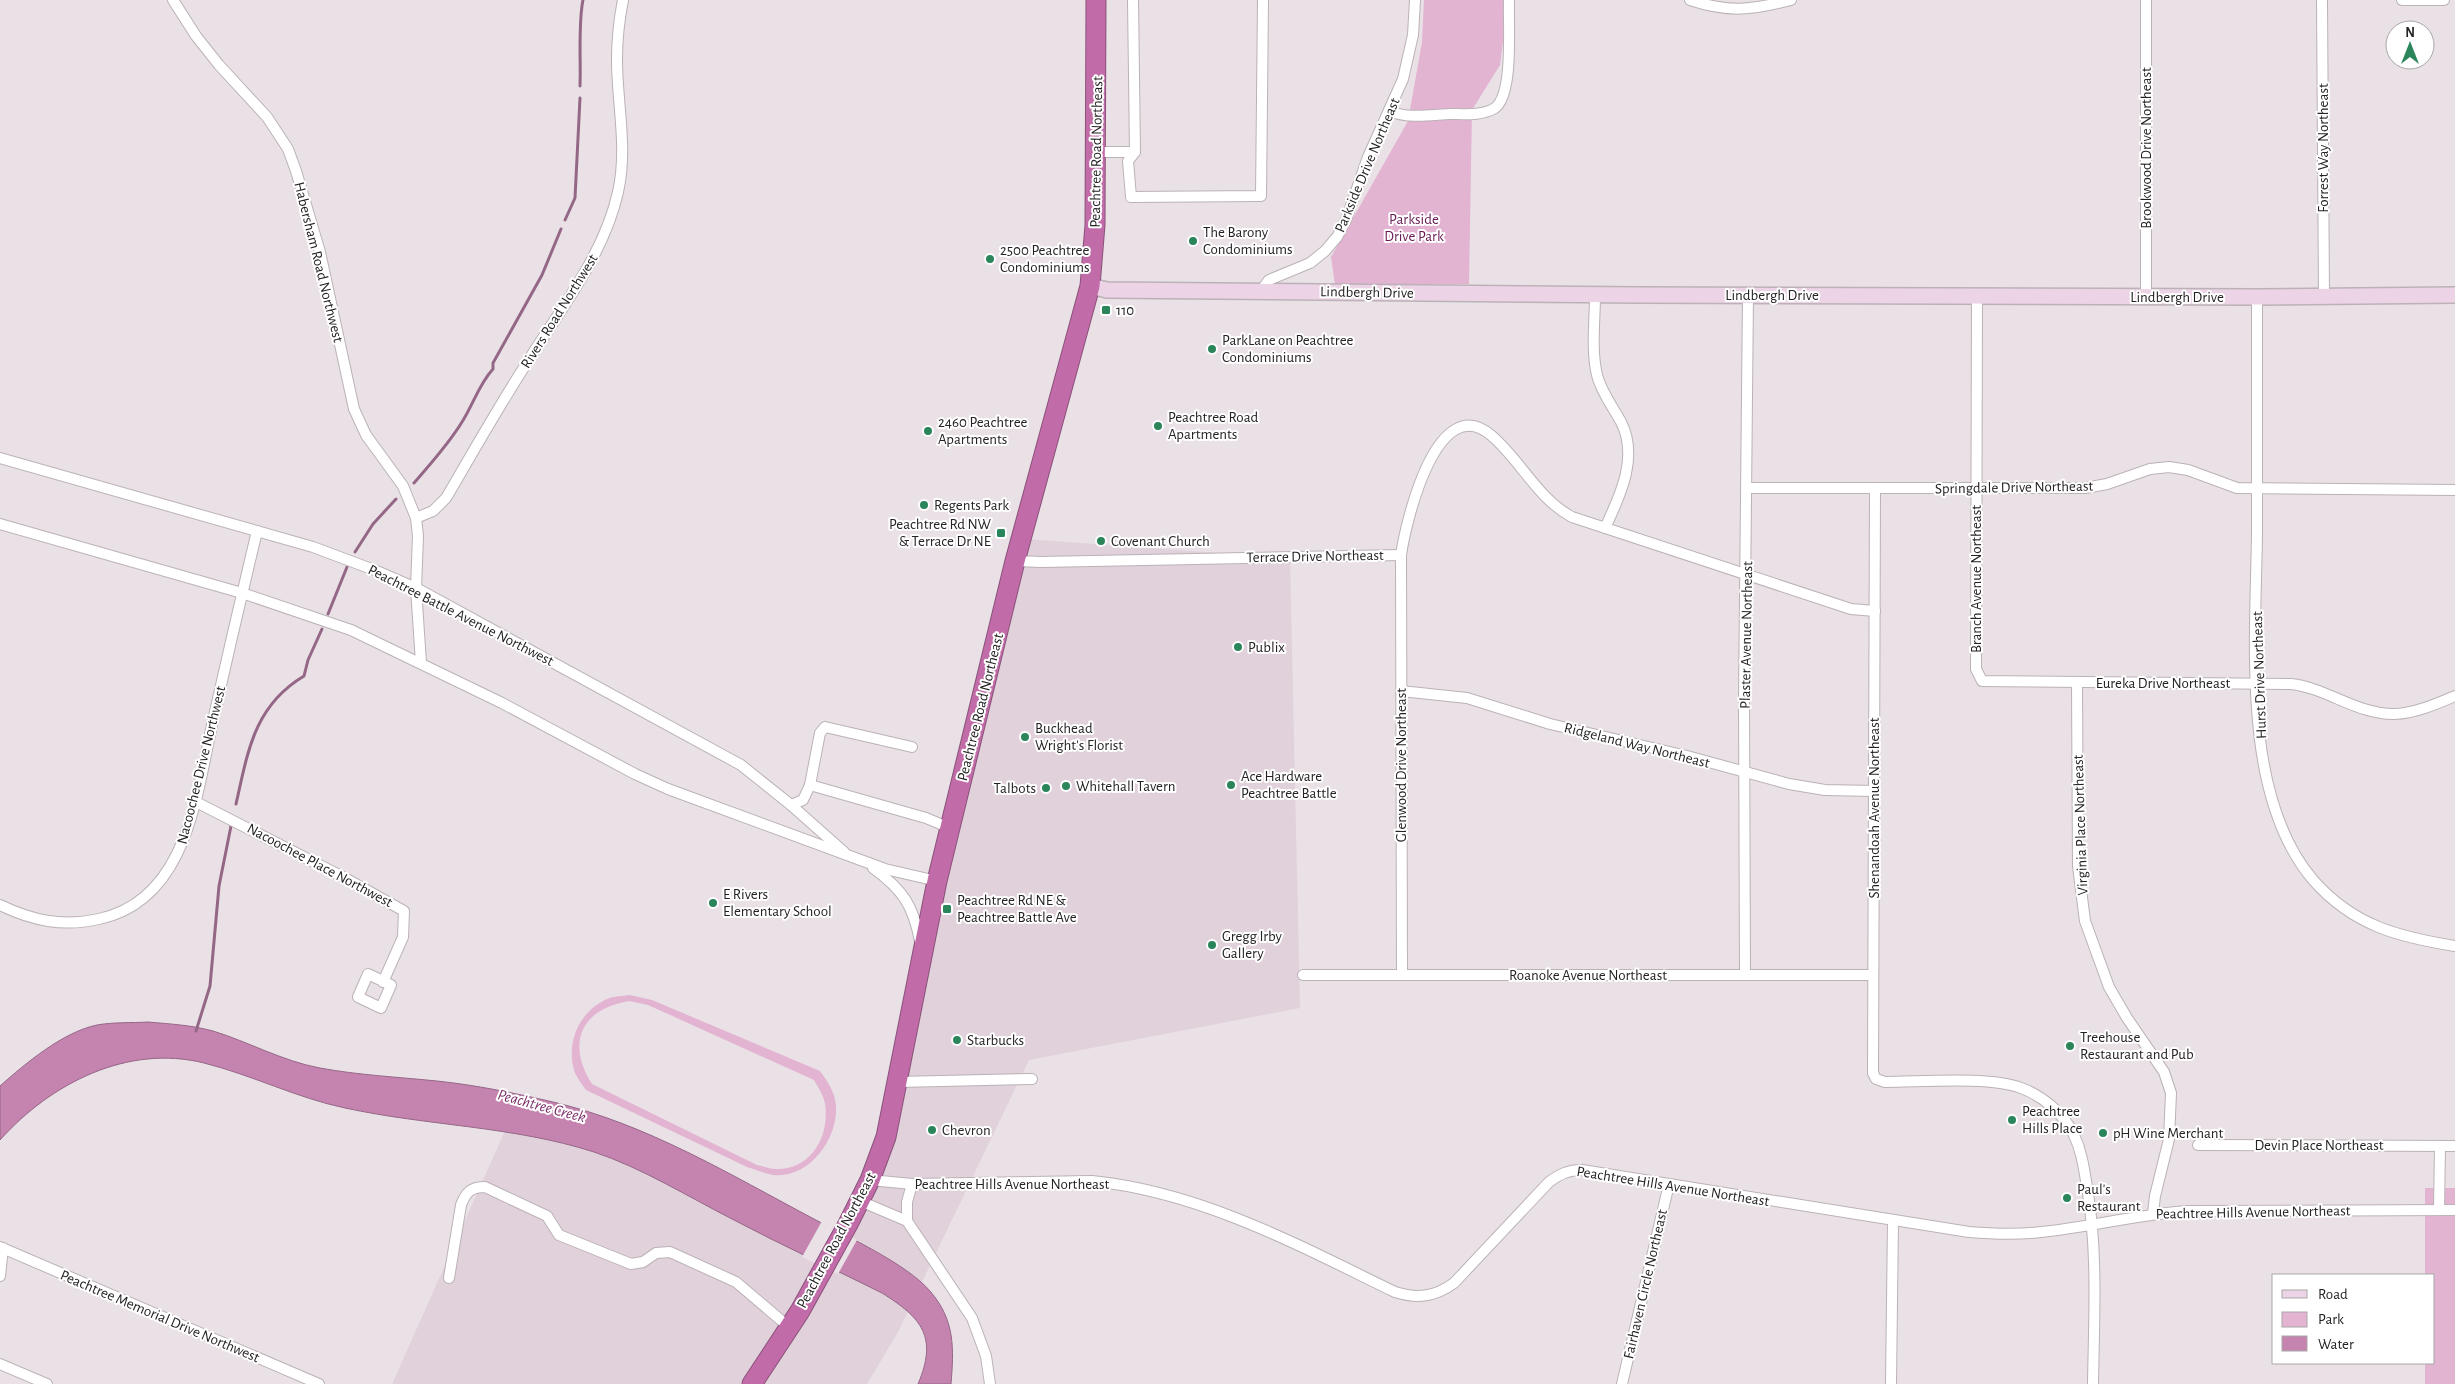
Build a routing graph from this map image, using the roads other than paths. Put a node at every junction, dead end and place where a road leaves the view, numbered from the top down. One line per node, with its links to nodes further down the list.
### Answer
1 (173, 0): 32 (street, Habersham Road Northwest)
2 (623, 0): 32 (street, Rivers Road Northwest)
3 (1096, 0): 15 (highway, Peachtree Road Northeast)
4 (1133, 0): 16 (street)
5 (1263, 0): 16 (street)
6 (1415, 0): 14 (street, Parkside Drive Northeast)
7 (1509, 0): 14 (street)
8 (1690, 0): 9 (street)
9 (1791, 0)
10 (2146, 0): 23 (street, Brookwood Drive Northeast)
11 (2322, 0): 25 (street, Forrest Way Northeast)
12 (2402, 0): 13 (street)
13 (2444, 0)
14 (1389, 111): 18 (street, Parkside Drive Northeast)
15 (1096, 152): 16 (street); 17 (highway, Peachtree Road Northeast)
16 (1135, 152)
17 (1090, 286): 18 (main road, Lindbergh Drive); 37 (highway, Peachtree Road Northeast)
18 (1261, 290): 19 (main road, Lindbergh Drive)
19 (1595, 295): 20 (main road, Lindbergh Drive); 34 (street)
20 (1748, 295): 22 (main road, Lindbergh Drive); 27 (street, Plaster Avenue Northeast)
21 (2455, 295): 25 (main road, Lindbergh Drive)
22 (1977, 296): 23 (main road, Lindbergh Drive); 29 (street, Branch Avenue Northeast)
23 (2146, 296): 24 (main road, Lindbergh Drive)
24 (2257, 297): 25 (main road, Lindbergh Drive); 30 (street, Hurst Drive Northeast)
25 (2324, 297)
26 (0, 458): 35 (street, Peachtree Battle Avenue Northwest)
27 (1748, 488): 28 (street, Springdale Drive Northeast); 38 (street, Plaster Avenue Northeast)
28 (1875, 488): 29 (street, Springdale Drive Northeast); 41 (street, Shenandoah Avenue Northeast)
29 (1976, 489): 30 (street, Springdale Drive Northeast); 43 (street, Branch Avenue Northeast)
30 (2257, 490): 31 (street, Springdale Drive Northeast); 45 (street, Hurst Drive Northeast)
31 (2455, 490)
32 (416, 518): 39 (street)
33 (0, 524): 40 (street, Peachtree Battle Avenue Northwest)
34 (1605, 528): 36 (street, Terrace Drive Northeast); 38 (street, Terrace Drive Northeast)
35 (257, 531): 39 (street, Peachtree Battle Avenue Northwest); 40 (street, Nacoochee Drive Northwest)
36 (1402, 555): 37 (street, Terrace Drive Northeast); 46 (street, Glenwood Drive Northeast)
37 (1015, 561): 54 (highway, Peachtree Road Northeast)
38 (1747, 574): 41 (street, Terrace Drive Northeast); 49 (street, Plaster Avenue Northeast)
39 (416, 588): 42 (street); 53 (street, Peachtree Battle Avenue Northwest)
40 (242, 593): 42 (street, Peachtree Battle Avenue Northwest); 52 (street, Nacoochee Drive Northwest)
41 (1874, 611): 51 (street, Shenandoah Avenue Northeast)
42 (421, 663): 55 (street, Peachtree Battle Avenue Northwest)
43 (2012, 682): 44 (street, Eureka Drive Northeast)
44 (2077, 683): 45 (street, Eureka Drive Northeast); 77 (street, Virginia Place Northeast)
45 (2256, 683): 47 (street, Eureka Drive Northeast); 59 (street, Hurst Drive Northeast)
46 (1401, 691): 49 (street, Ridgeland Way Northeast); 62 (street, Glenwood Drive Northeast)
47 (2455, 696)
48 (912, 747): 50 (street)
49 (1745, 772): 51 (street, Ridgeland Way Northeast); 63 (street, Plaster Avenue Northeast)
50 (810, 785): 53 (street); 54 (street)
51 (1874, 791): 64 (street, Shenandoah Avenue Northeast)
52 (194, 801): 58 (street, Nacoochee Drive Northwest); 65 (street, Nacoochee Place Northwest)
53 (791, 805): 55 (street, Peachtree Battle Avenue Northwest)
54 (950, 828): 57 (highway, Peachtree Road Northeast)
55 (848, 856): 56 (street, Peachtree Battle Avenue Northwest)
56 (864, 862): 57 (street, Peachtree Battle Avenue Northwest); 60 (street, Peachtree Battle Avenue Northwest)
57 (937, 881): 60 (highway, Peachtree Road Northeast)
58 (0, 905)
59 (2455, 946)
60 (923, 954): 67 (highway, Peachtree Road Northeast)
61 (1303, 975): 62 (street, Roanoke Avenue Northeast)
62 (1402, 975): 63 (street, Roanoke Avenue Northeast)
63 (1745, 975): 64 (street, Roanoke Avenue Northeast)
64 (1873, 975): 80 (street, Shenandoah Avenue Northeast)
65 (383, 982)
66 (1032, 1079): 67 (street)
67 (897, 1082): 71 (highway, Peachtree Road Northeast)
68 (2198, 1145): 69 (street, Devin Place Northeast)
69 (2440, 1146): 70 (street, Devin Place Northeast); 75 (street)
70 (2455, 1146)
71 (870, 1180): 72 (street, Peachtree Hills Avenue Northeast); 74 (highway, Peachtree Road Northeast)
72 (912, 1184): 73 (street, Peachtree Hills Avenue Northeast); 79 (street)
73 (1669, 1184): 78 (street, Peachtree Hills Avenue Northeast); 90 (street, Fairhaven Circle Northeast)
74 (860, 1201): 79 (street); 84 (highway, Peachtree Road Northeast)
75 (2439, 1210): 76 (street, Peachtree Hills Avenue Northeast); 77 (street, Peachtree Hills Avenue Northeast)
76 (2455, 1210)
77 (2153, 1213): 80 (street, Peachtree Hills Avenue Northeast)
78 (1894, 1220): 80 (street, Peachtree Hills Avenue Northeast); 91 (street)
79 (907, 1221): 89 (street)
80 (2093, 1223): 92 (street)
81 (1, 1249): 82 (street); 87 (street, Peachtree Memorial Drive Northwest)
82 (0, 1276)
83 (449, 1278): 84 (street)
84 (789, 1327): 88 (highway, Peachtree Road Northeast)
85 (0, 1364): 86 (street)
86 (47, 1384)
87 (319, 1384)
88 (752, 1384)
89 (990, 1384)
90 (1622, 1384)
91 (1891, 1384)
92 (2093, 1384)

